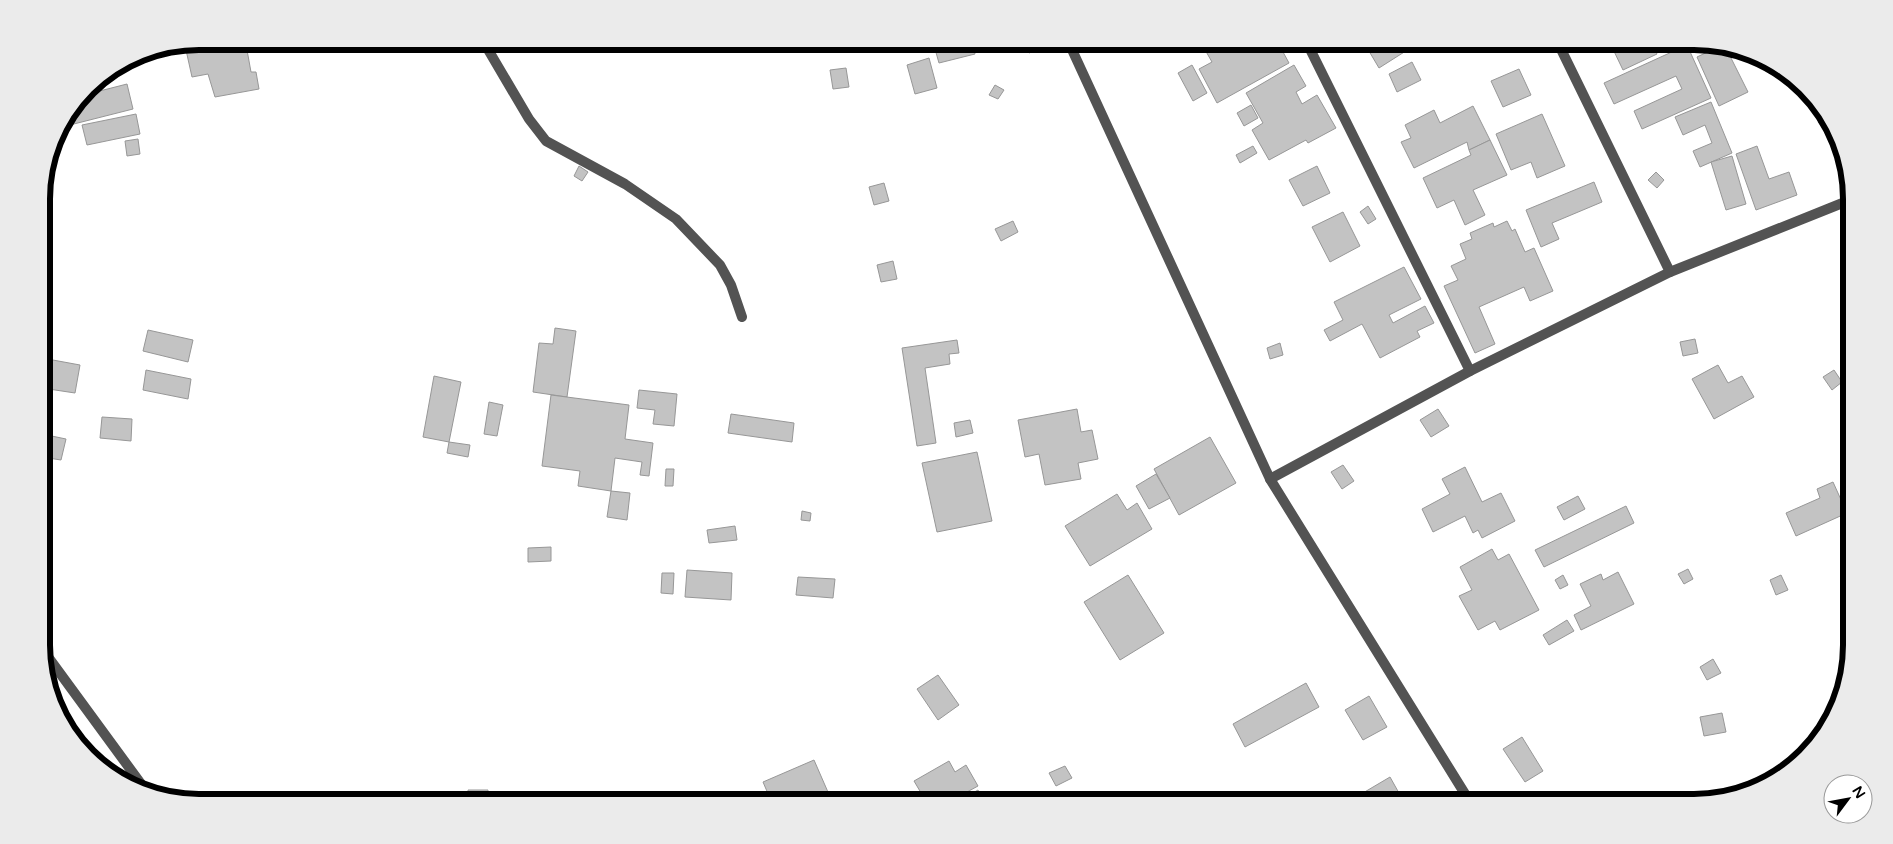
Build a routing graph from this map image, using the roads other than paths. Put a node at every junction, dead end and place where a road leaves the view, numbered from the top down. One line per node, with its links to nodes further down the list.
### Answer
1 (488, 50): 7 (street)
2 (1072, 50): 9 (street)
3 (1310, 50): 8 (street)
4 (1561, 50): 6 (street)
5 (1843, 203): 6 (street)
6 (1670, 272): 8 (street)
7 (742, 318)
8 (1470, 371): 9 (street)
9 (1270, 479): 12 (street)
10 (51, 661): 11 (street)
11 (139, 782)
12 (1465, 794)

